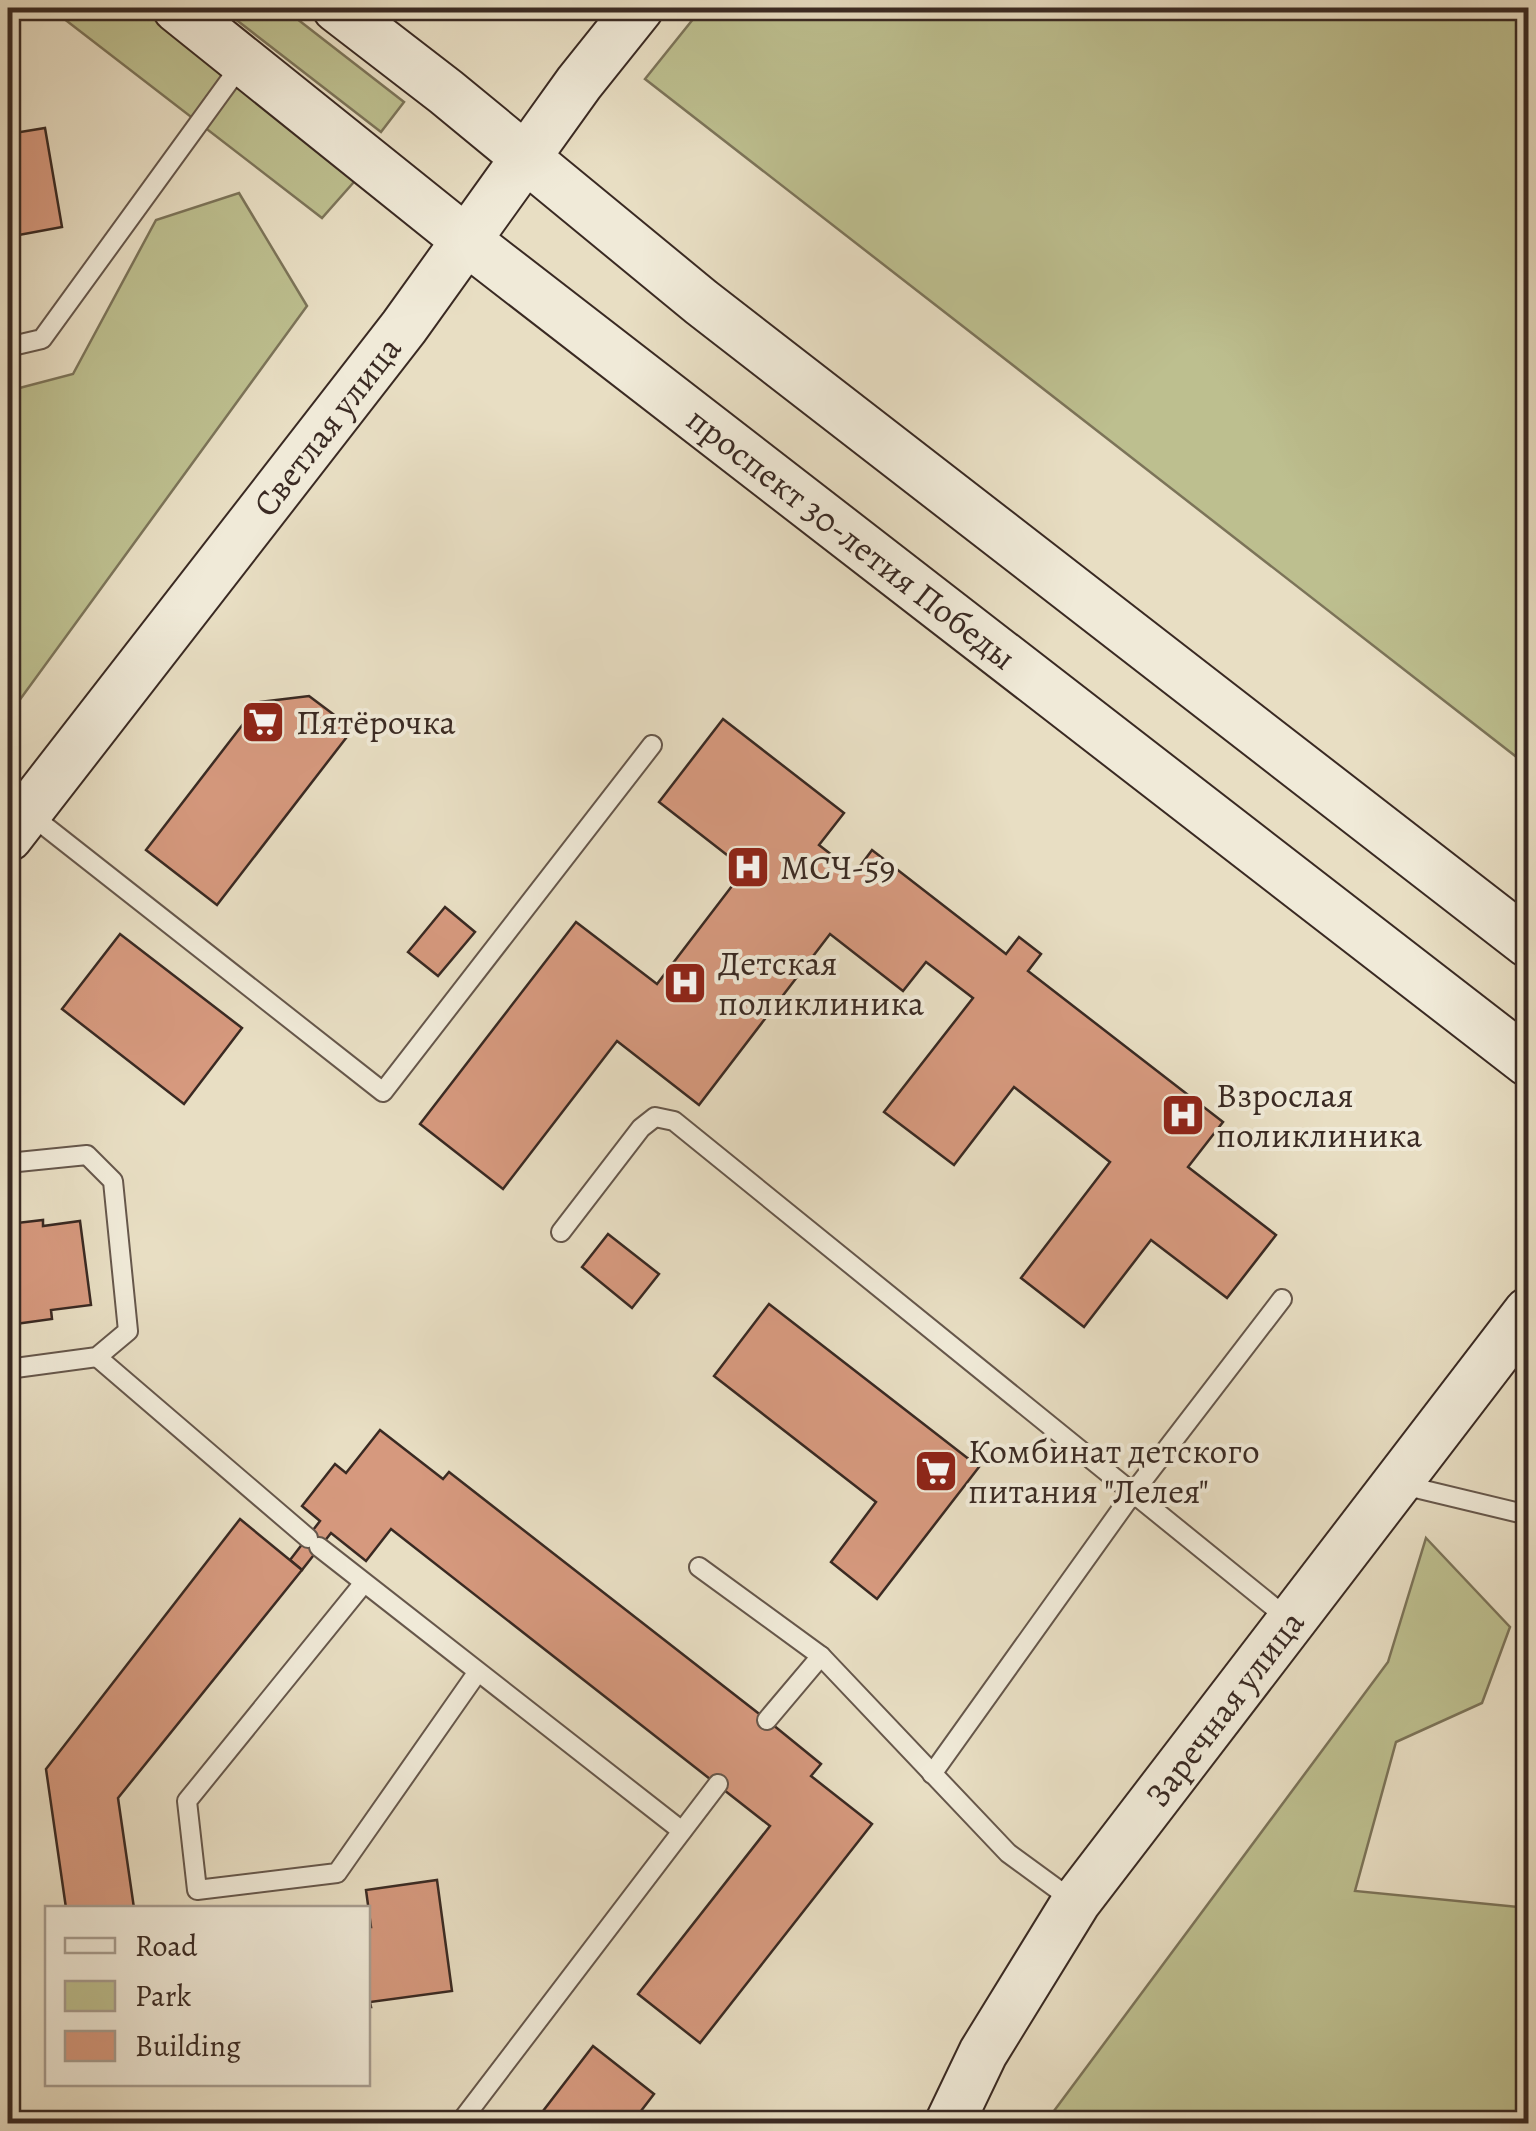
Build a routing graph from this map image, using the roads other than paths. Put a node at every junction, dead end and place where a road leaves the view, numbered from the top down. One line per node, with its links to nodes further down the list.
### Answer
1 (177, 8): 4 (main road, проспект 30-летия Победы)
2 (336, 8): 5 (main road)
3 (639, 8): 5 (main road, Светлая улица)
4 (244, 60): 6 (main road, проспект 30-летия Победы); 7 (lane)
5 (525, 157): 6 (main road, Светлая улица); 10 (main road)
6 (466, 240): 9 (main road, Светлая улица); 11 (main road, проспект 30-летия Победы)
7 (8, 347)
8 (652, 745): 9 (lane)
9 (17, 824)
10 (1528, 943)
11 (1528, 1062)
12 (8, 1162): 16 (lane)
13 (561, 1232): 19 (lane)
14 (1282, 1299): 19 (lane)
15 (1528, 1312): 18 (main road, Заречная улица)
16 (96, 1358): 17 (lane); 22 (lane)
17 (8, 1368)
18 (1397, 1483): 20 (lane); 23 (main road, Заречная улица)
19 (1133, 1493): 23 (lane); 27 (lane)
20 (1528, 1515)
21 (699, 1568): 24 (lane)
22 (363, 1584): 25 (lane); 25 (lane)
23 (1291, 1621): 30 (main road, Заречная улица)
24 (822, 1656): 26 (lane); 27 (lane)
25 (477, 1673): 29 (lane)
26 (768, 1720)
27 (932, 1774): 30 (lane)
28 (718, 1784): 29 (lane)
29 (682, 1831): 31 (lane)
30 (1076, 1902): 32 (main road, Заречная улица)
31 (459, 2124)
32 (949, 2124)

